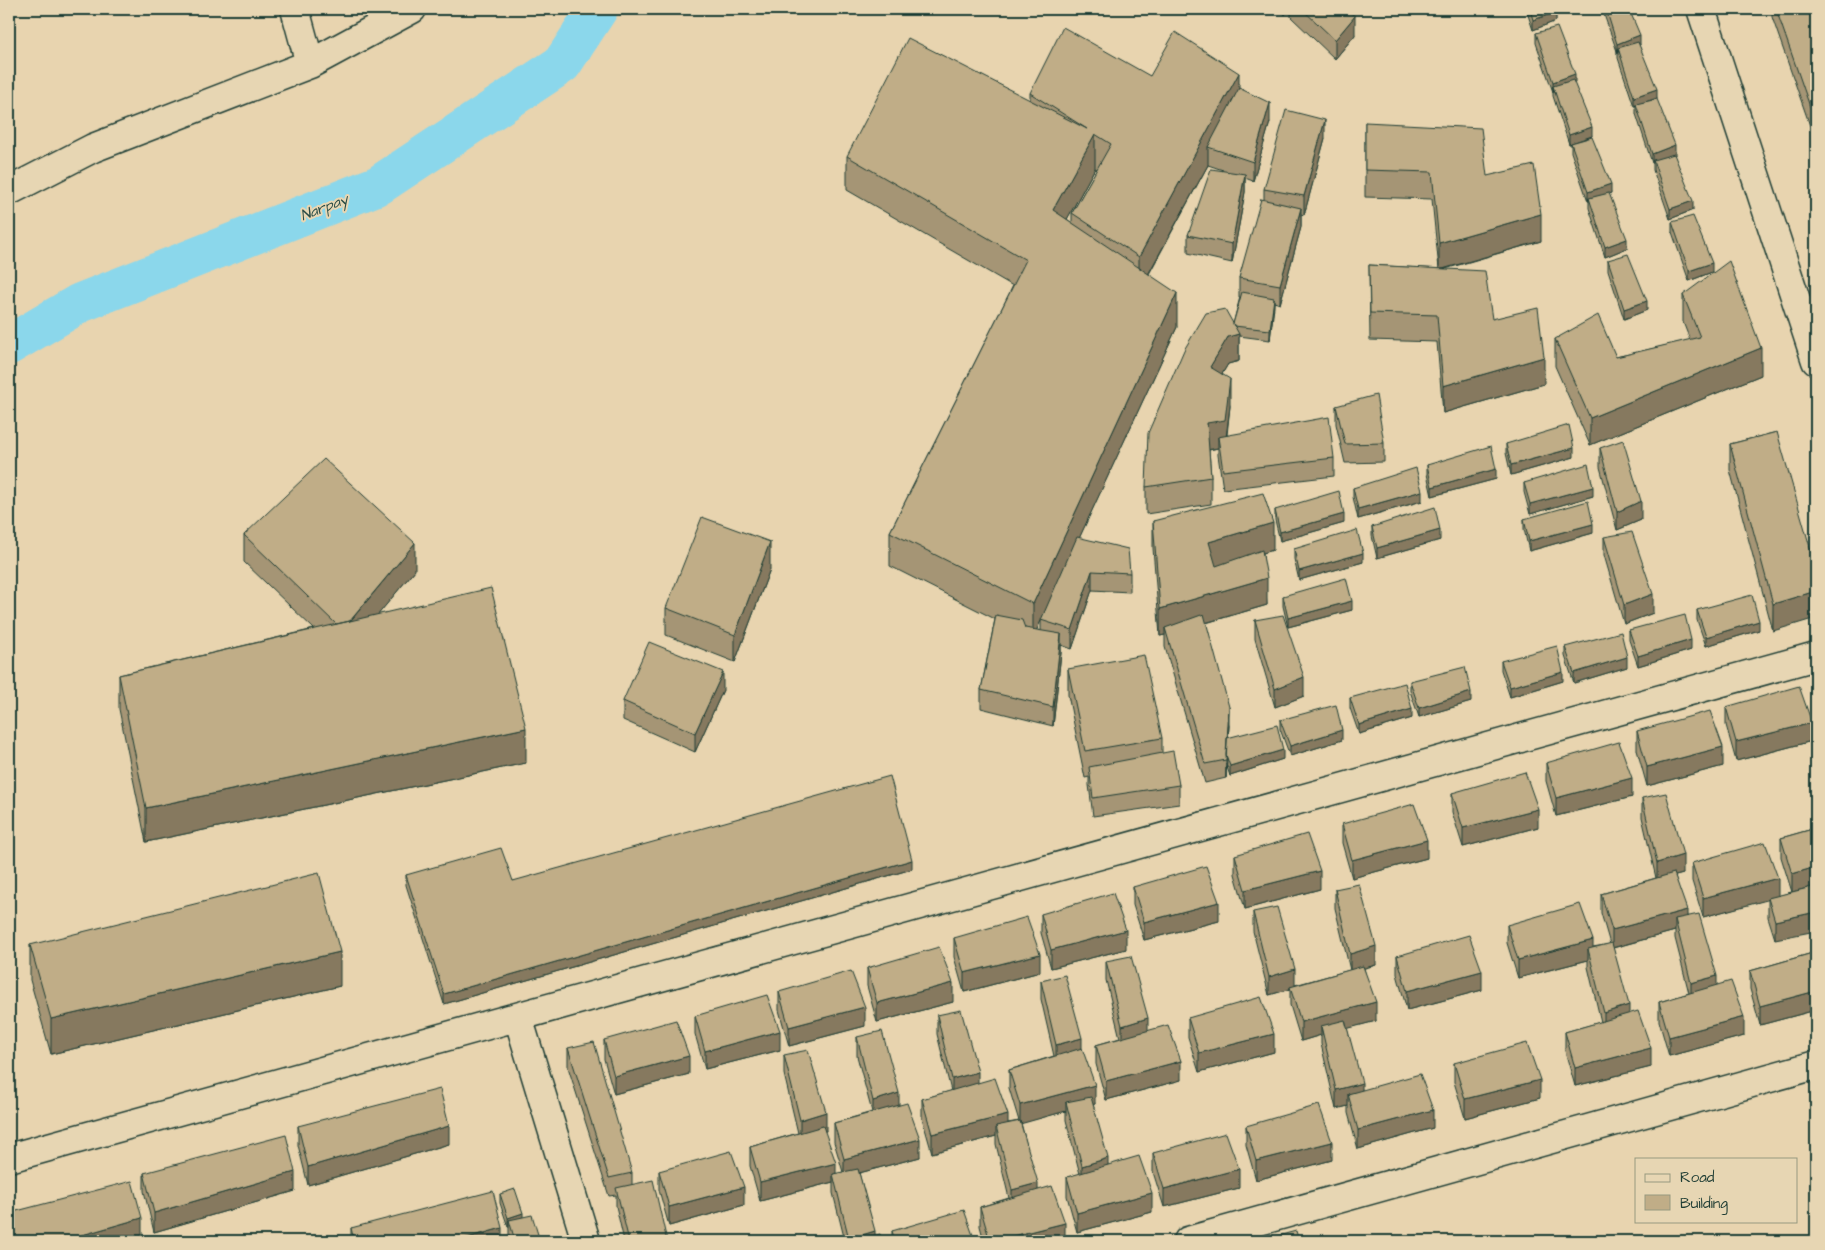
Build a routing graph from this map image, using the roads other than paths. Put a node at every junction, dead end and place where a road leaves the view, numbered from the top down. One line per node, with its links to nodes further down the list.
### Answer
1 (294, 9): 4 (street)
2 (412, 9): 4 (street)
3 (1702, 9): 6 (street)
4 (310, 64): 5 (street)
5 (9, 191)
6 (1816, 361)
7 (1816, 656): 8 (street)
8 (518, 1017): 10 (street); 11 (street)
9 (1816, 1065): 12 (street)
10 (9, 1158)
11 (586, 1241)
12 (1188, 1241)

